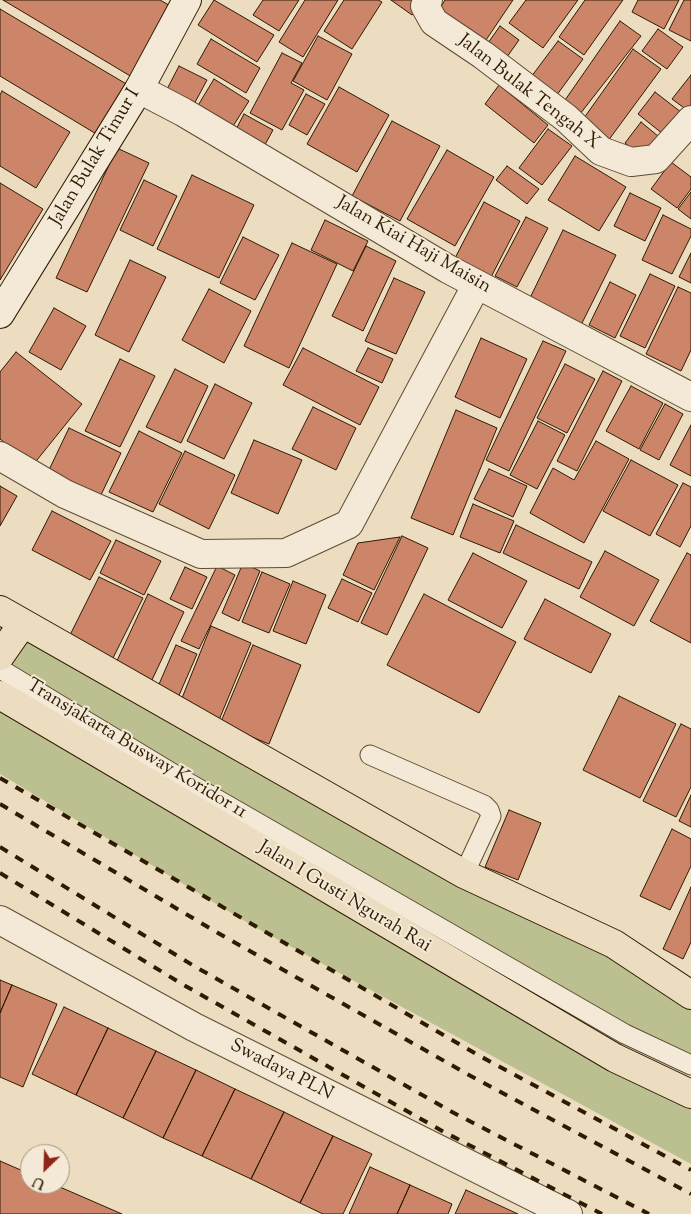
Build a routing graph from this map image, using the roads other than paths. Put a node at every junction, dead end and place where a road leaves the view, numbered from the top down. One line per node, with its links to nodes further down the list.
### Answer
1 (187, 0): 3 (street, Jalan Bulak Timur I)
2 (428, 0): 4 (street, Jalan Bulak Tengah X)
3 (139, 88): 5 (street, Jalan Kiai Haji Maisin); 6 (street, Jalan Bulak Timur I)
4 (691, 120)
5 (477, 284): 7 (street, Jalan Kiai Haji Maisin); 8 (street)
6 (4, 301)
7 (691, 397)
8 (0, 456)
9 (11, 616): 10 (main road); 14 (main road)
10 (0, 656)
11 (0, 669): 17 (lane, Transjakarta Busway Koridor 11)
12 (0, 695): 18 (main road, Jalan I Gusti Ngurah Rai)
13 (370, 755): 14 (lane)
14 (464, 874): 16 (main road)
15 (0, 920): 19 (street, Swadaya PLN)
16 (691, 995)
17 (691, 1065)
18 (691, 1094)
19 (568, 1214)

